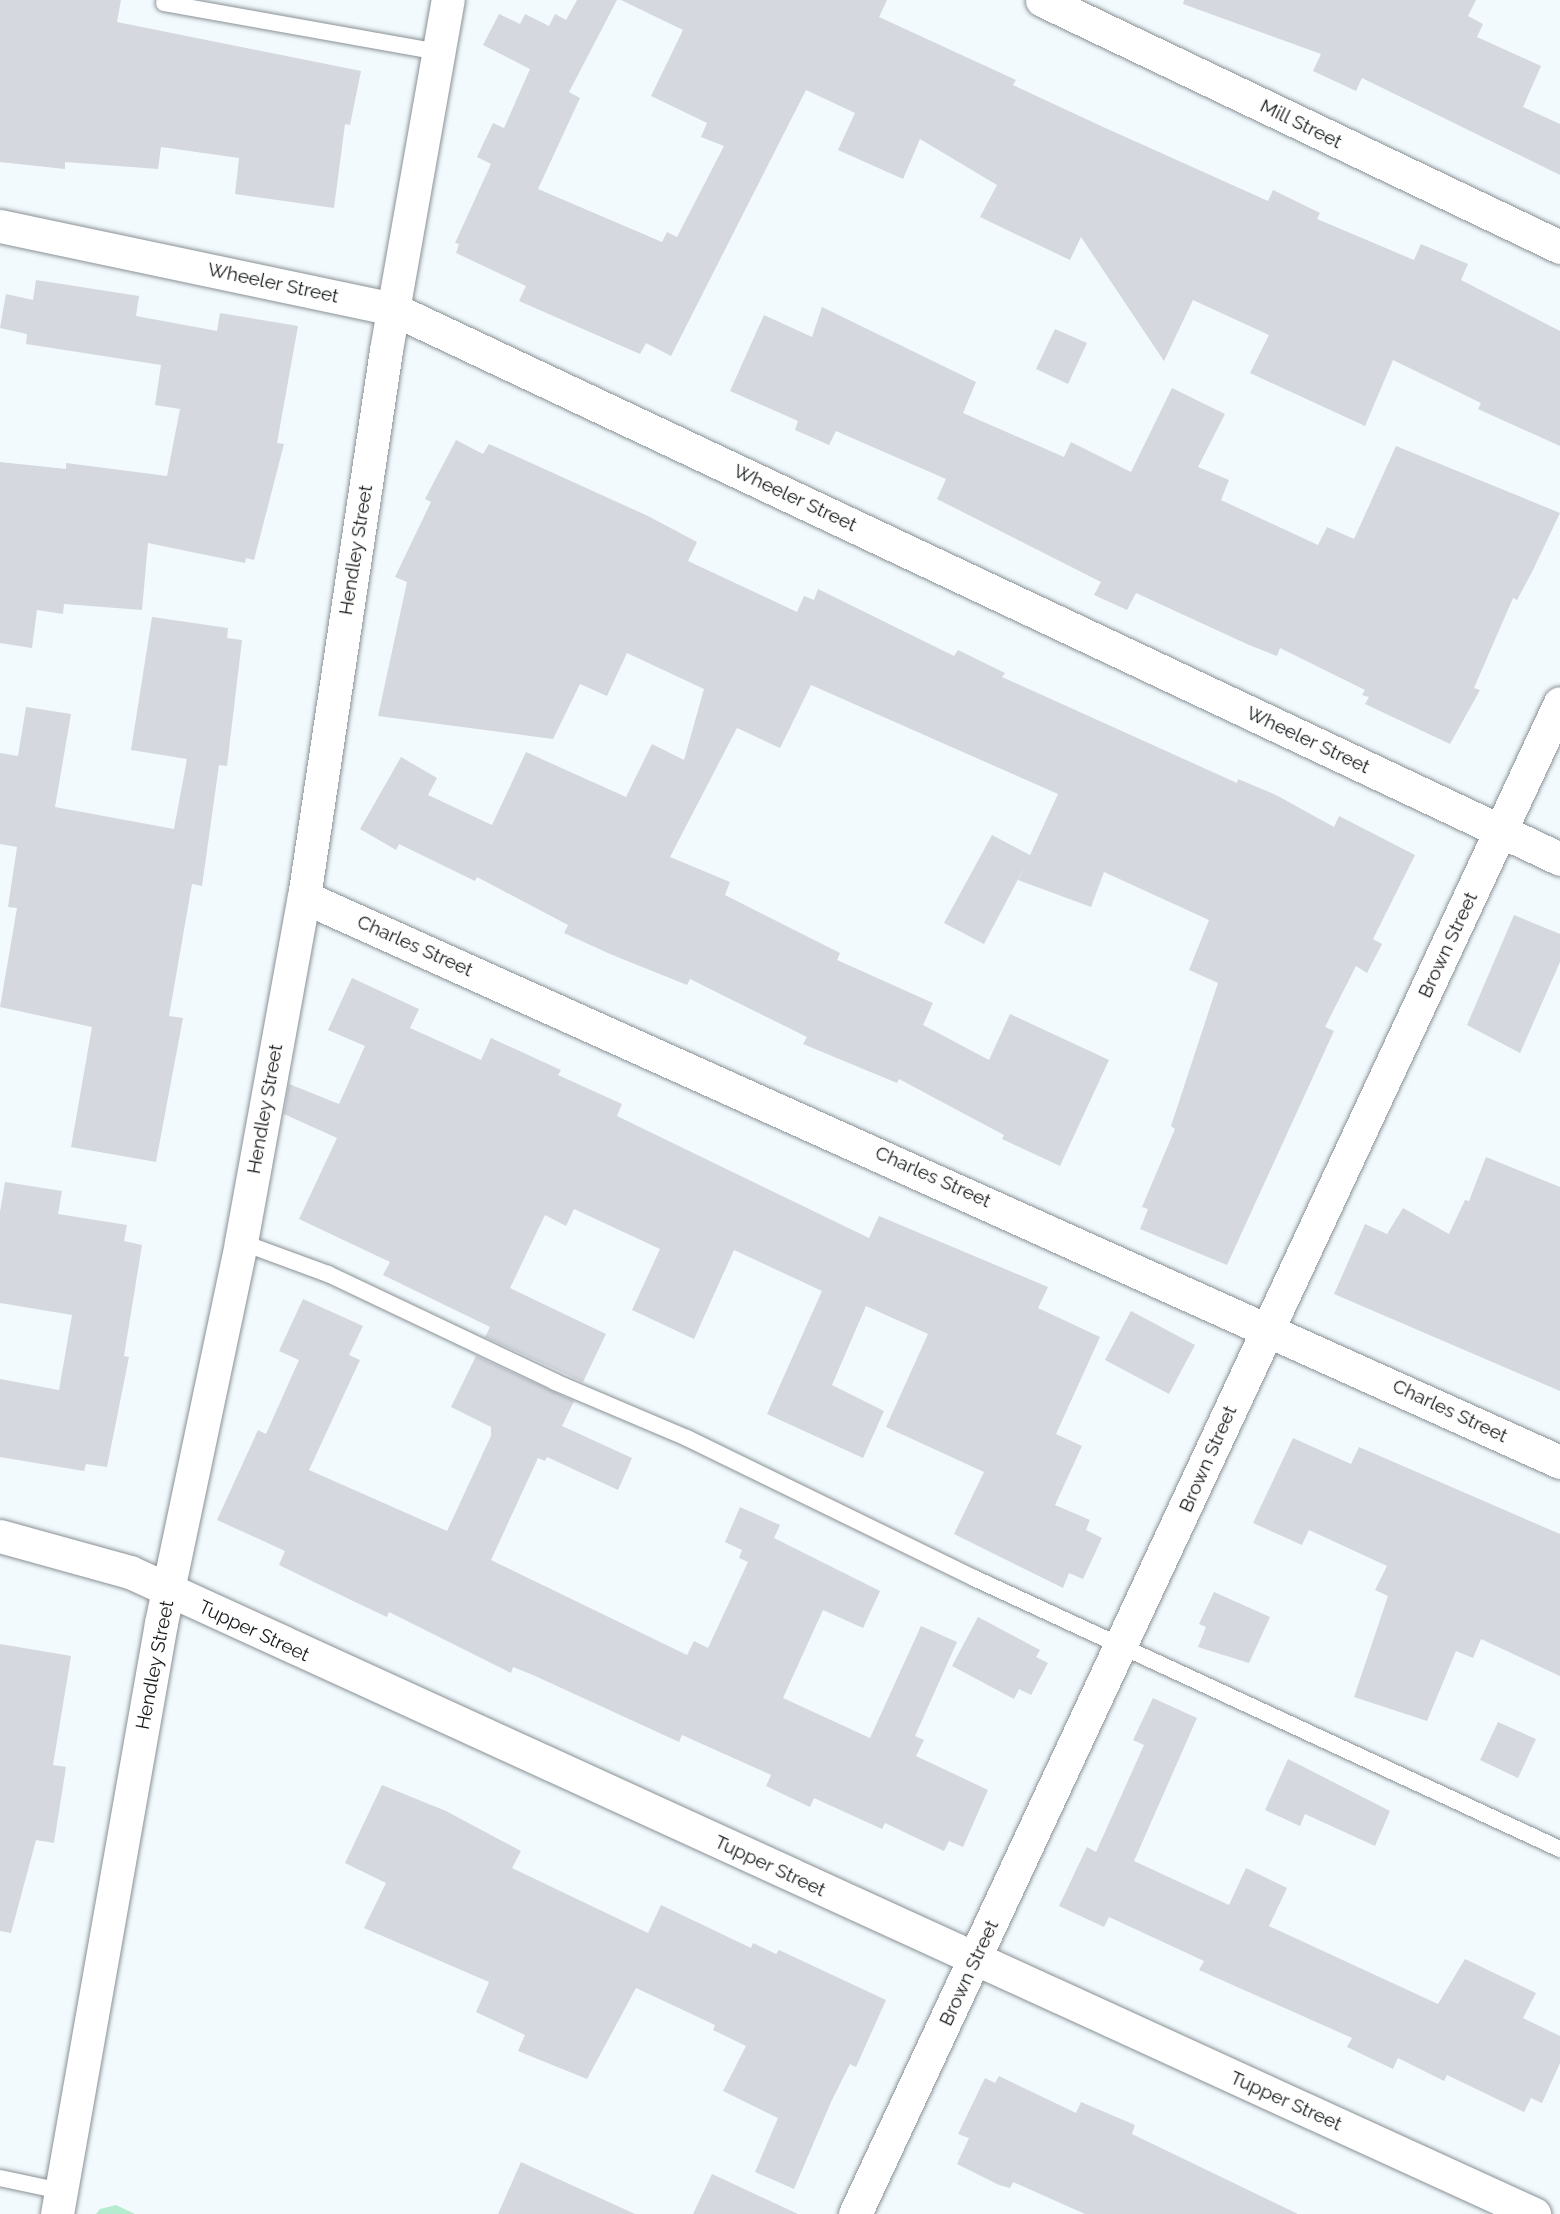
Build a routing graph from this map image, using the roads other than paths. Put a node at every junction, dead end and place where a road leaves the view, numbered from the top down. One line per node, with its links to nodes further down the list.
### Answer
1 (448, 0): 4 (street, Hendley Street)
2 (1042, 0): 6 (street, Mill Street)
3 (164, 3): 4 (lane)
4 (439, 52): 7 (street, Hendley Street)
5 (0, 226): 7 (street, Wheeler Street)
6 (1560, 247)
7 (393, 309): 9 (street, Wheeler Street); 11 (street, Hendley Street)
8 (1560, 703): 9 (street, Brown Street)
9 (1502, 832): 10 (street, Wheeler Street); 13 (street, Brown Street)
10 (1560, 859)
11 (304, 897): 12 (street, Hendley Street); 13 (street, Charles Street)
12 (241, 1242): 16 (street, Hendley Street); 17 (lane)
13 (1268, 1327): 14 (street, Charles Street); 17 (street, Brown Street)
14 (1560, 1462)
15 (0, 1536): 16 (street, Tupper Street)
16 (170, 1590): 19 (street, Tupper Street); 21 (street, Hendley Street)
17 (1123, 1646): 18 (lane); 19 (street, Brown Street)
18 (1560, 1849)
19 (974, 1960): 22 (street, Brown Street); 23 (street, Tupper Street)
20 (0, 2178): 21 (lane)
21 (59, 2202)
22 (855, 2214)
23 (1534, 2214)

